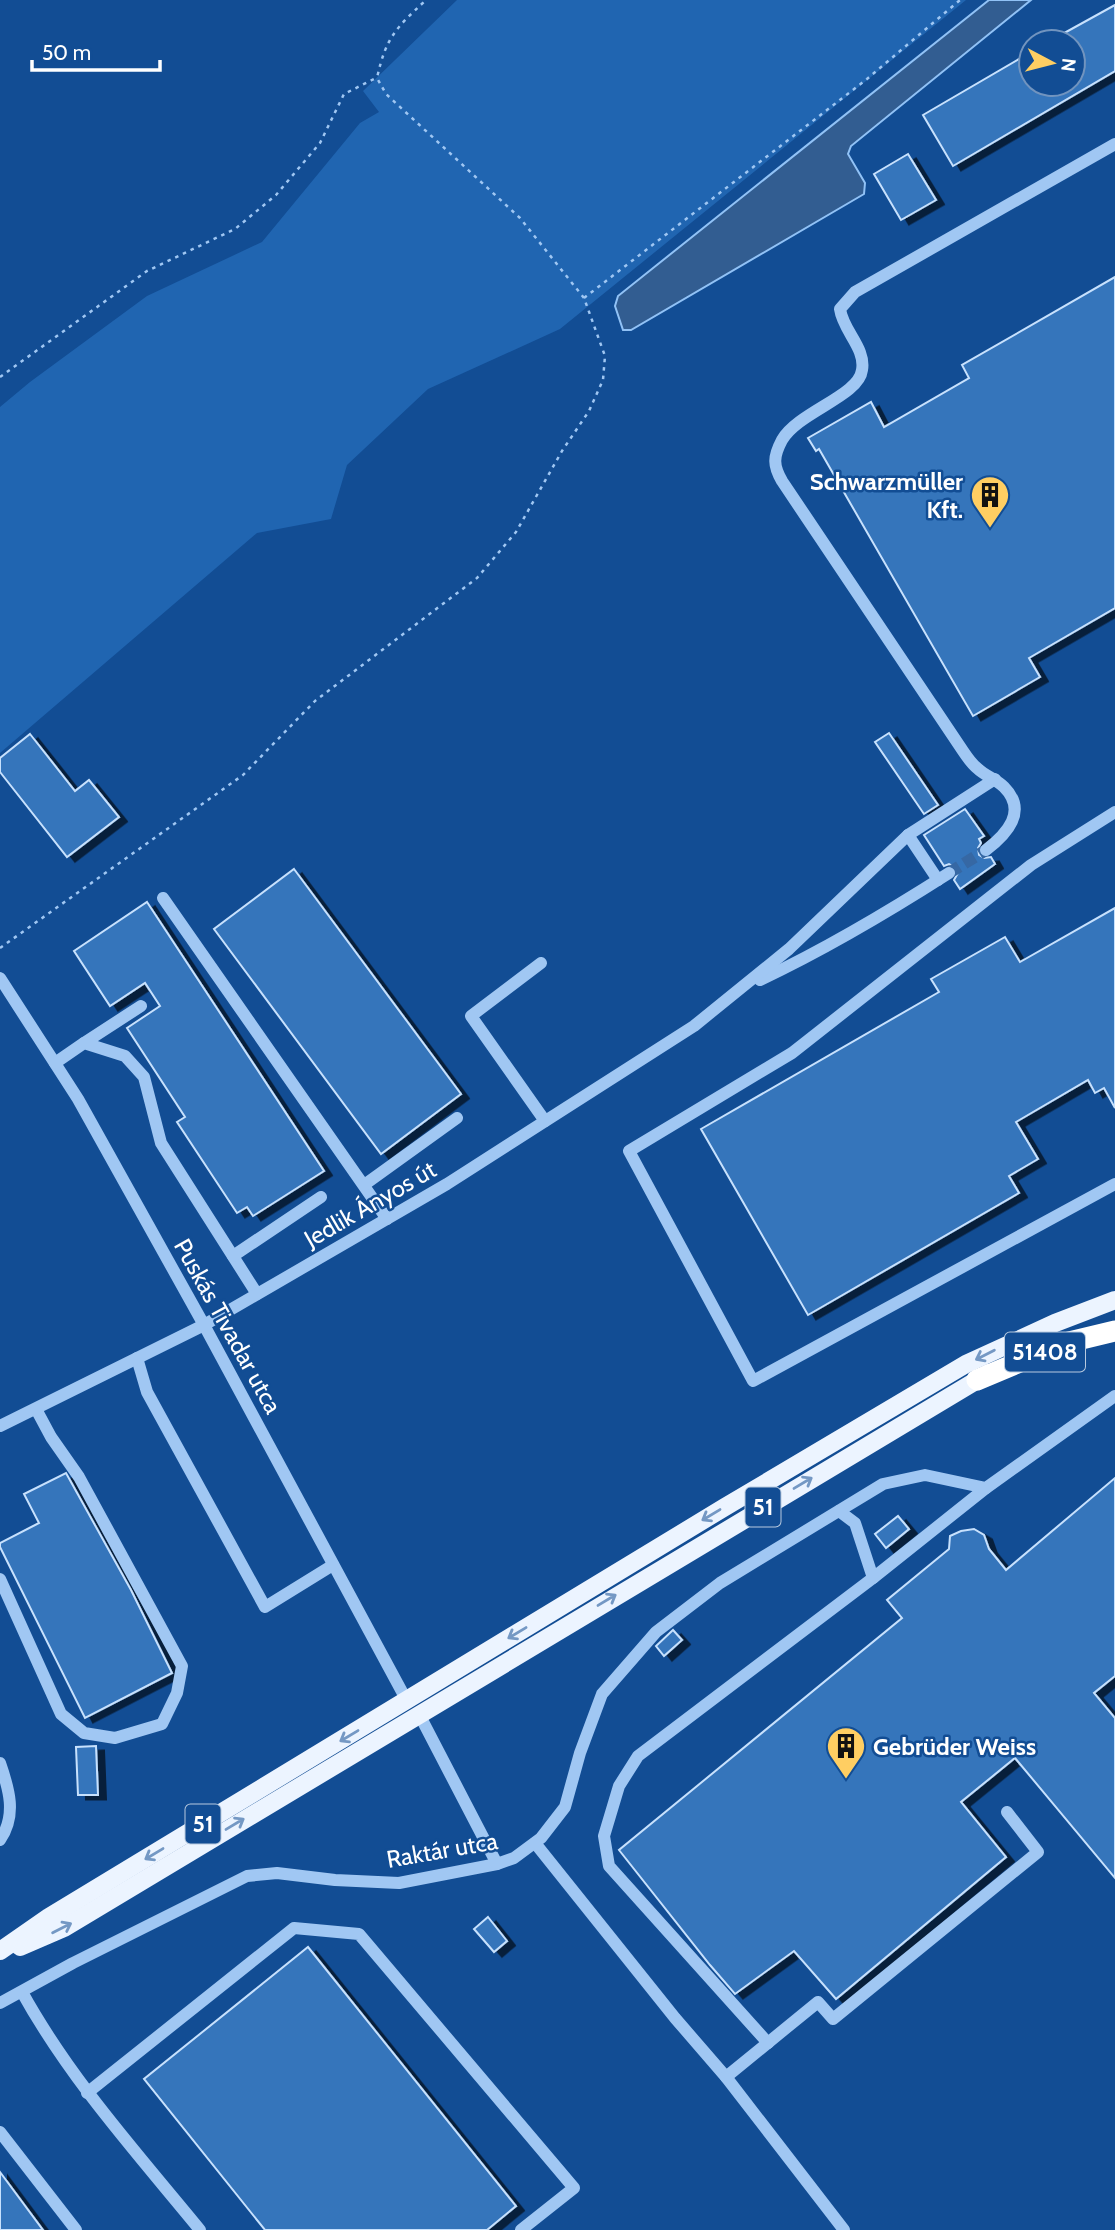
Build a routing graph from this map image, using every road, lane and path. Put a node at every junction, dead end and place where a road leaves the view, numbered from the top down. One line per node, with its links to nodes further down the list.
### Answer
1 (426, 0): 3 (path)
2 (960, 0): 5 (path)
3 (377, 78): 5 (path); 6 (path)
4 (1115, 144): 7 (street)
5 (584, 298): 12 (path)
6 (0, 377)
7 (995, 779): 9 (street); 10 (street)
8 (1115, 812): 21 (street)
9 (908, 835): 15 (street); 15 (street)
10 (986, 850)
11 (163, 898): 22 (street)
12 (0, 948)
13 (541, 963): 20 (street)
14 (0, 978): 18 (street, Puskás Tivadar utca)
15 (744, 988): 20 (street, Jedlik Ányos út)
16 (141, 1006): 17 (street)
17 (84, 1044): 18 (street); 25 (street)
18 (55, 1063): 29 (street, Puskás Tivadar utca)
19 (457, 1118): 22 (street)
20 (545, 1121): 24 (street, Jedlik Ányos út)
21 (1115, 1184)
22 (364, 1185): 24 (street)
23 (321, 1197): 25 (street)
24 (387, 1219): 26 (street, Jedlik Ányos út)
25 (233, 1256): 26 (street)
26 (257, 1294): 29 (street, Jedlik Ányos út)
27 (1115, 1300): 41 (main road, 51, one-way to 41)
28 (1115, 1313): 32 (main road, 51)
29 (204, 1325): 31 (street, Jedlik Ányos út); 38 (street, Puskás Tivadar utca)
30 (1115, 1331): 32 (highway, 51408)
31 (137, 1359): 34 (street, Jedlik Ányos út); 38 (street)
32 (977, 1380): 41 (main road, 51, one-way to 32)
33 (1115, 1396): 36 (street)
34 (36, 1409): 35 (street, Jedlik Ányos út); 40 (street)
35 (0, 1426)
36 (986, 1488): 37 (street, Raktár utca); 39 (street)
37 (839, 1511): 39 (street); 45 (street, Raktár utca)
38 (333, 1564): 41 (street, Puskás Tivadar utca)
39 (873, 1578): 50 (street)
40 (0, 1579)
41 (413, 1707): 46 (street, Puskás Tivadar utca); 47 (main road, 51)
42 (0, 1763): 44 (street)
43 (1007, 1812): 50 (street)
44 (0, 1840)
45 (535, 1843): 46 (street, Raktár utca); 51 (street)
46 (497, 1864): 48 (street, Raktár utca)
47 (0, 1953)
48 (22, 1992): 49 (street, Raktár utca); 52 (street)
49 (0, 2003)
50 (768, 2043): 51 (street)
51 (726, 2077): 57 (street)
52 (87, 2092): 55 (street); 56 (street)
53 (0, 2132): 54 (street)
54 (76, 2230)
55 (200, 2230)
56 (521, 2230)
57 (844, 2230)

